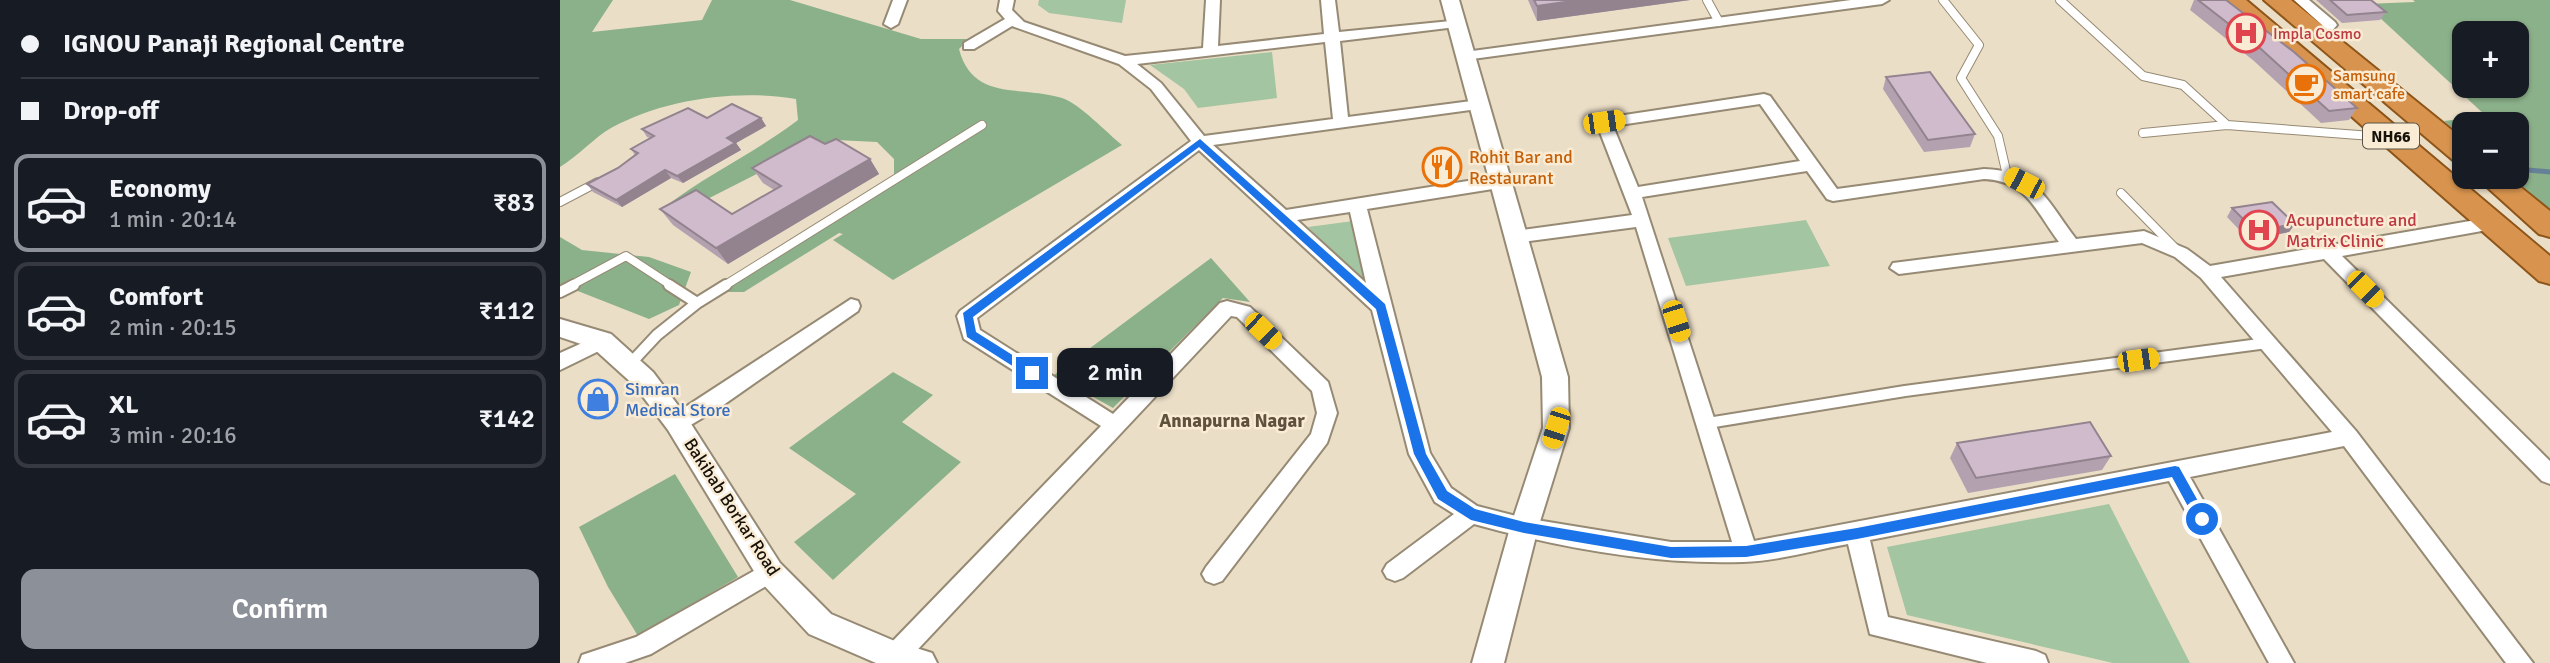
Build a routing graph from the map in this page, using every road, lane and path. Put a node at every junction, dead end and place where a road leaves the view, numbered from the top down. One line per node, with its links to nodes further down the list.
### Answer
1 (900, 0): 15 (street)
2 (1007, 0): 13 (street)
3 (1213, 0): 19 (street)
4 (1328, 0): 17 (street)
5 (1707, 0): 14 (lane)
6 (1882, 0): 14 (street)
7 (1943, 0): 31 (lane)
8 (2060, 0): 25 (lane)
9 (2276, 0): 16 (highway, NH66)
10 (2301, 0): 16 (street)
11 (2229, 4): 27 (highway, NH66)
12 (1453, 12): 17 (street); 20 (street)
13 (1013, 20): 18 (street); 21 (street)
14 (1719, 22): 20 (street)
15 (891, 24)
16 (2320, 36): 29 (highway, NH66)
17 (1331, 39): 19 (street); 23 (street)
18 (969, 46)
19 (1210, 52): 21 (street)
20 (1465, 56): 22 (street)
21 (1125, 61): 28 (street)
22 (1479, 105): 23 (street); 33 (street)
23 (1341, 123): 28 (street)
24 (982, 125): 51 (lane)
25 (2227, 125): 26 (lane); 27 (lane)
26 (2143, 133)
27 (2386, 137): 41 (highway, NH66)
28 (1200, 142): 39 (street); 61 (street)
29 (2452, 145)
30 (1810, 165): 31 (street); 35 (street); 35 (street)
31 (2007, 175): 44 (street)
32 (608, 176): 37 (lane)
33 (1499, 182): 38 (street); 43 (street)
34 (2505, 189): 42 (highway)
35 (1633, 193): 40 (street)
36 (2121, 193): 46 (lane)
37 (560, 202)
38 (1357, 205): 39 (street); 53 (street)
39 (1280, 218): 53 (street)
40 (1643, 220): 43 (street); 60 (street)
41 (2493, 223): 45 (street); 49 (highway, NH66)
42 (2550, 226)
43 (1515, 237): 66 (street)
44 (2071, 245): 46 (street); 47 (street)
45 (2328, 252): 48 (street); 64 (street)
46 (2181, 253): 48 (street)
47 (1899, 268)
48 (2207, 273): 56 (street)
49 (2550, 273)
50 (560, 292): 51 (lane)
51 (697, 303): 58 (lane)
52 (851, 306): 59 (street)
53 (1381, 307): 65 (street)
54 (560, 328): 55 (street, Bakibab Borkar Road)
55 (602, 341): 57 (street); 58 (street, Bakibab Borkar Road)
56 (2267, 343): 60 (lane); 62 (street)
57 (560, 362)
58 (629, 365): 59 (street, Bakibab Borkar Road)
59 (677, 423): 70 (street, Bakibab Borkar Road)
60 (1708, 423): 68 (street)
61 (1115, 425): 71 (street); 72 (street)
62 (2349, 437): 63 (street); 77 (street)
63 (2175, 471): 67 (street); 76 (street)
64 (2550, 475)
65 (1471, 514): 66 (street); 69 (street)
66 (1524, 527): 68 (street); 74 (street)
67 (1857, 533): 68 (street); 75 (street)
68 (1746, 552)
69 (1395, 571)
70 (770, 572): 72 (street, Bakibab Borkar Road); 73 (street)
71 (1214, 574)
72 (908, 659)
73 (591, 663)
74 (1488, 663)
75 (2036, 663)
76 (2282, 663)
77 (2521, 663)

